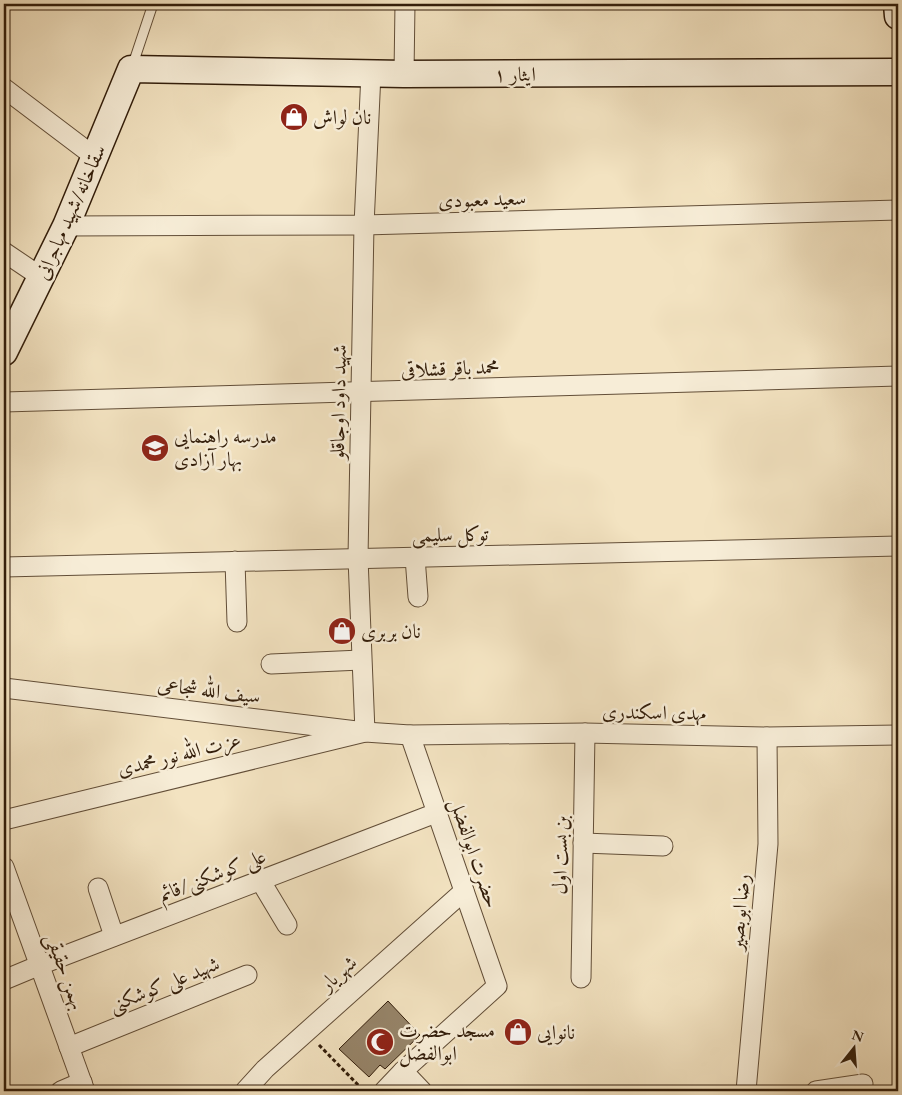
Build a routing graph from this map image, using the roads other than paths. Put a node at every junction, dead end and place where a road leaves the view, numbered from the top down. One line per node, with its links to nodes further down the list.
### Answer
1 (153, 4): 5 (lane)
2 (406, 4): 8 (street)
3 (897, 4): 4 (street)
4 (898, 16)
5 (131, 69): 7 (street, ایثار ۱); 10 (street, سقاخانه/شهید مهاجرانی)
6 (898, 72): 8 (street, ایثار ۱)
7 (371, 74): 8 (street, ایثار ۱); 12 (street, شهید داود اوجاقلو)
8 (404, 74)
9 (4, 88): 10 (street)
10 (95, 157): 13 (street, سقاخانه/شهید مهاجرانی)
11 (898, 210): 12 (street, سعید معبودی)
12 (364, 225): 13 (street, سعید معبودی); 18 (street, شهید داود اوجاقلو)
13 (66, 226): 15 (street, سقاخانه/شهید مهاجرانی)
14 (4, 252): 15 (street)
15 (41, 277): 16 (street, سقاخانه/شهید مهاجرانی)
16 (4, 352)
17 (898, 376): 18 (street, محمد باقر قشلاقی)
18 (361, 393): 19 (street, محمد باقر قشلاقی); 22 (street, شهید داود اوجاقلو)
19 (4, 402)
20 (898, 546): 21 (street, توکل سلیمی)
21 (415, 557): 22 (street, توکل سلیمی); 25 (street)
22 (358, 558): 23 (street, توکل سلیمی); 27 (street, شهید داود اوجاقلو)
23 (234, 561): 24 (street, توکل سلیمی); 26 (street)
24 (4, 567)
25 (418, 597)
26 (237, 622)
27 (361, 660): 28 (street); 30 (street, شهید داود اوجاقلو)
28 (271, 664)
29 (4, 688): 30 (street, سیف الله شجاعی)
30 (365, 732): 32 (street, سیف الله شجاعی); 36 (street, عزت الله نور محمدی)
31 (585, 733): 32 (street, مهدی اسکندری); 34 (street, مهدی اسکندری); 37 (street, بن بست اول)
32 (410, 735): 35 (street, حضرت ابوالفضل)
33 (898, 735): 34 (street, مهدی اسکندری)
34 (767, 737): 56 (street, رضا ابوبصیر)
35 (436, 812): 40 (street, علی کوشکنی/قائم); 42 (street, حضرت ابوالفضل)
36 (4, 820)
37 (583, 843): 38 (street); 47 (street, بن بست اول)
38 (663, 846)
39 (4, 867): 45 (street, بهمن حقیقی)
40 (260, 880): 43 (street); 44 (street, علی کوشکنی/قائم)
41 (98, 888): 44 (street)
42 (464, 891): 50 (street, حضرت ابوالفضل); 53 (street, شهریار)
43 (286, 925)
44 (114, 936): 45 (street, علی کوشکنی/قائم)
45 (40, 965): 48 (street, علی کوشکنی/قائم); 49 (street, بهمن حقیقی)
46 (247, 975): 49 (street, شهید علی کوشکنی)
47 (581, 978)
48 (4, 980)
49 (69, 1046): 51 (street, بهمن حقیقی)
50 (403, 1071): 54 (street); 55 (street)
51 (83, 1087): 52 (street)
52 (61, 1091)
53 (245, 1091)
54 (384, 1091)
55 (422, 1091)
56 (746, 1091)
57 (816, 1091): 58 (street)
58 (861, 1091)

